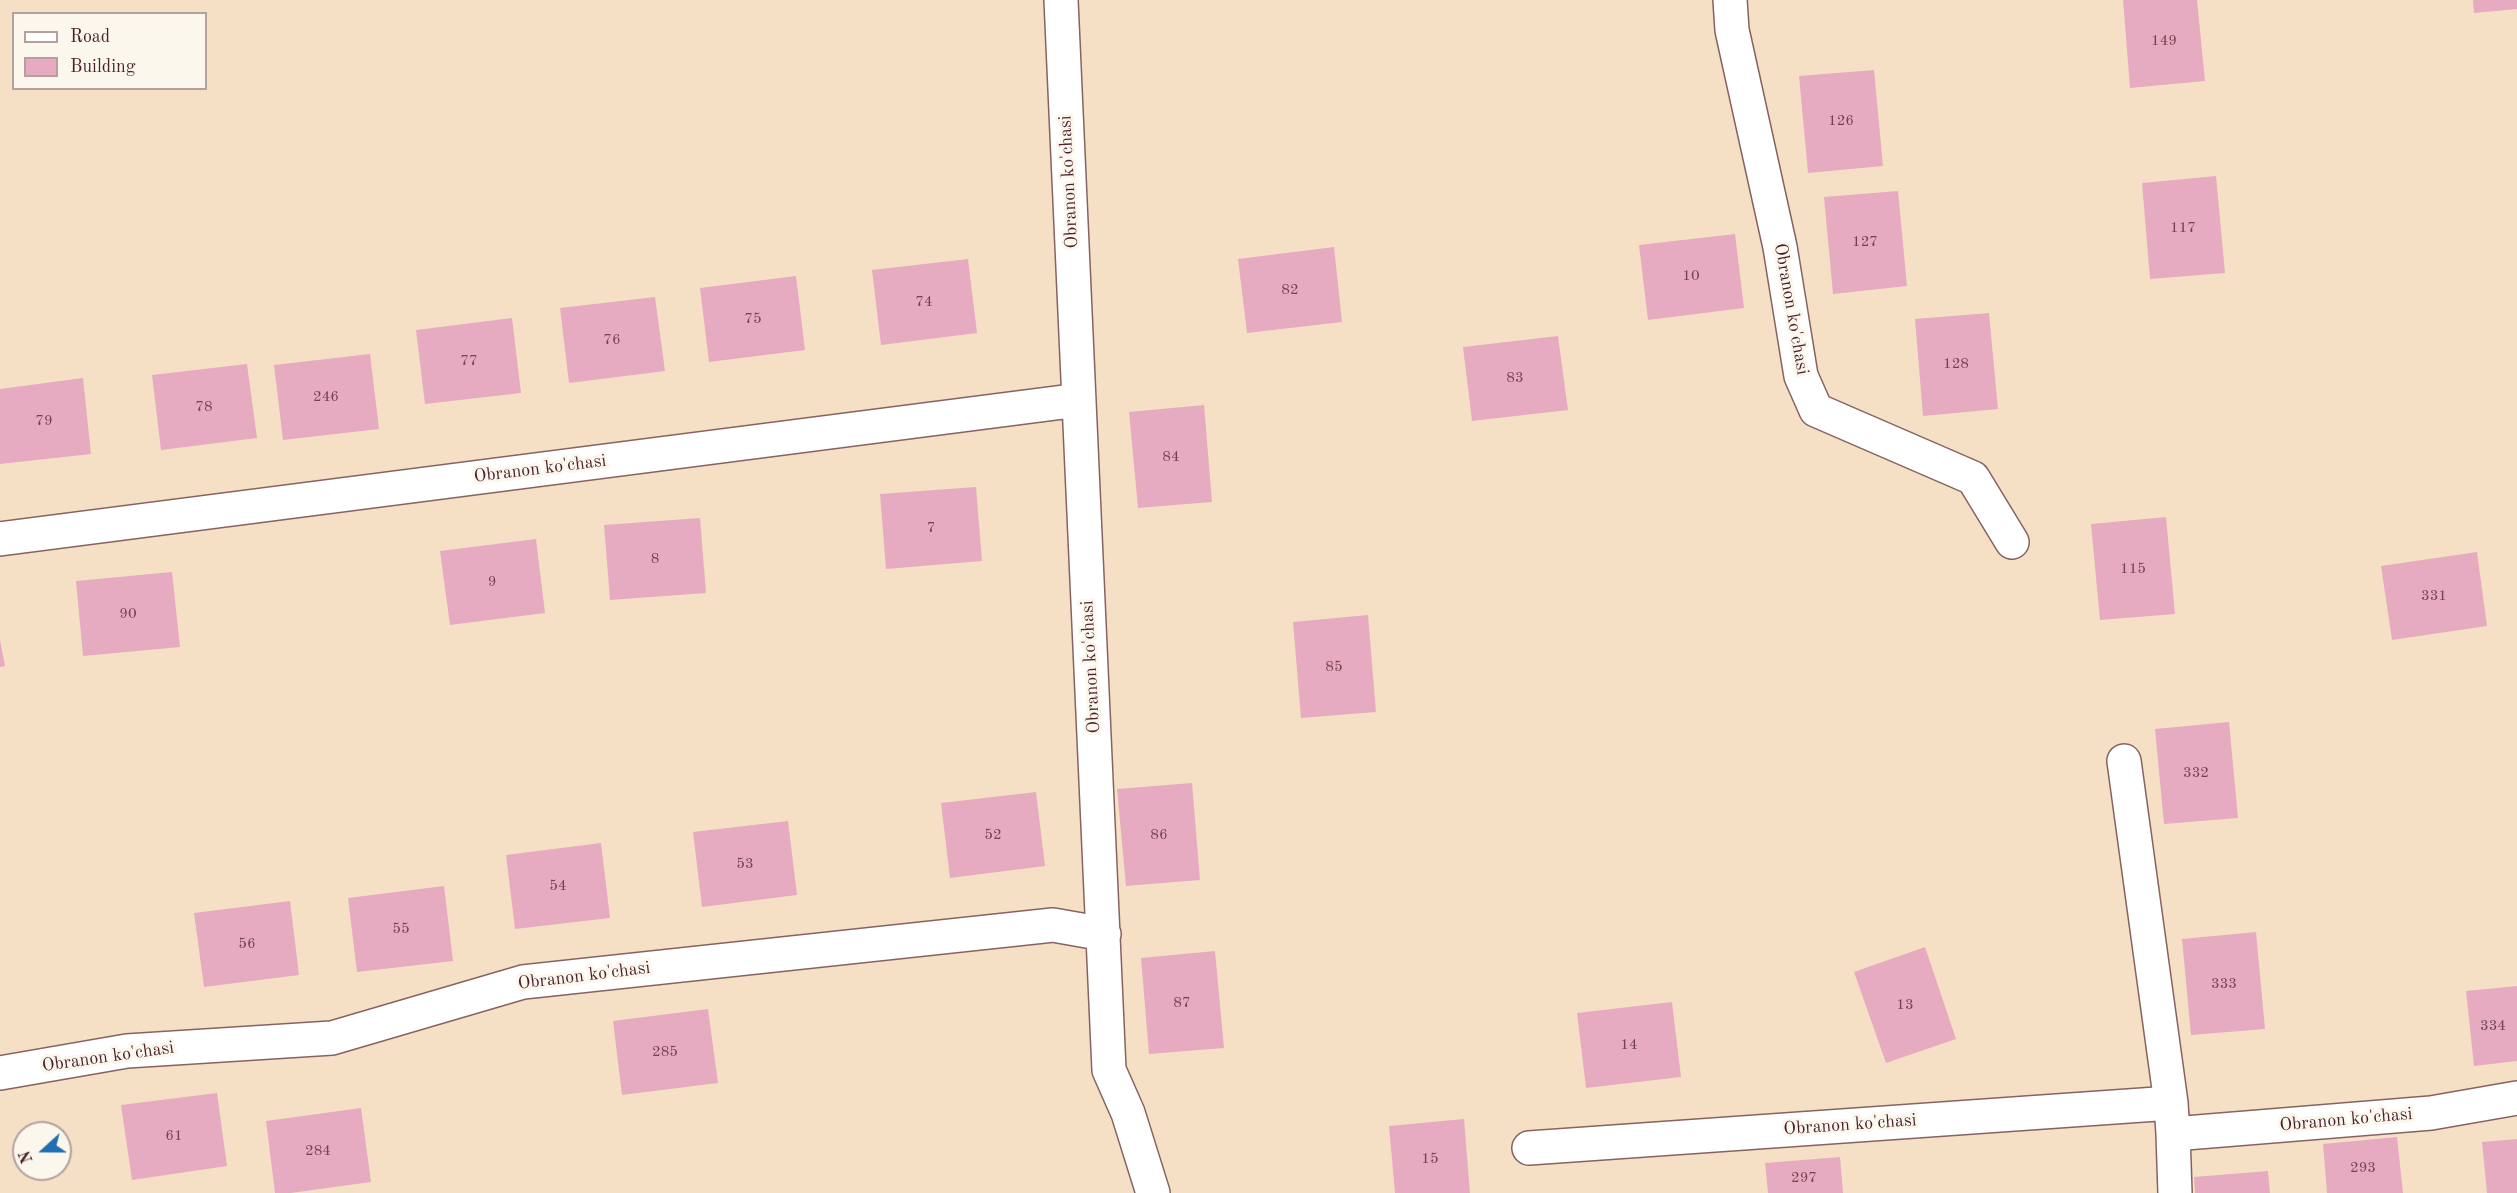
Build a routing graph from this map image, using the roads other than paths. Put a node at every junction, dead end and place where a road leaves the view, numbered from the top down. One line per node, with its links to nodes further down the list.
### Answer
1 (1061, 0): 3 (street, Obranon ko'chasi)
2 (1730, 0): 5 (street, Obranon ko'chasi)
3 (1079, 400): 4 (street, Obranon ko'chasi); 7 (street, Obranon ko'chasi)
4 (0, 538)
5 (2012, 542)
6 (2124, 761): 10 (street)
7 (1104, 934): 8 (street, Obranon ko'chasi); 12 (street, Obranon ko'chasi)
8 (0, 1073)
9 (2517, 1098): 10 (street, Obranon ko'chasi)
10 (2172, 1118): 11 (street, Obranon ko'chasi); 13 (street)
11 (1529, 1148)
12 (1153, 1193)
13 (2175, 1193)

